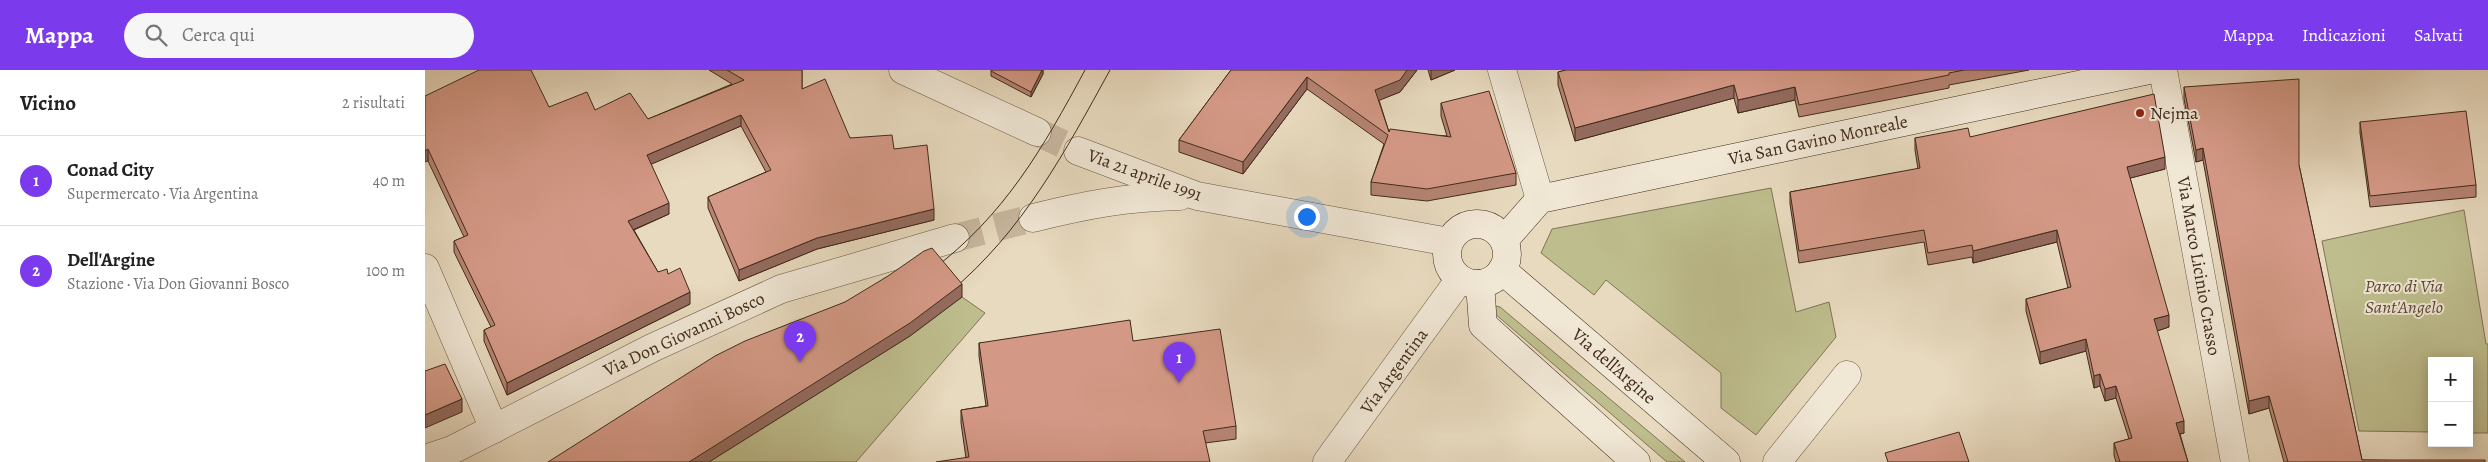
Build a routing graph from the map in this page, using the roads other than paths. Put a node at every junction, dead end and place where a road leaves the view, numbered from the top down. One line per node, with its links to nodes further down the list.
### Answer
1 (903, 70): 5 (street)
2 (1502, 70): 8 (street)
3 (2149, 70): 8 (street, Via San Gavino Monreale)
4 (2163, 70): 22 (street, Via Marco Licinio Crasso)
5 (1037, 132)
6 (1078, 151): 7 (street, Via 21 aprile 1991)
7 (1197, 196): 9 (street); 12 (street, Via 21 aprile 1991)
8 (1540, 199): 11 (street)
9 (1033, 218)
10 (955, 238): 16 (street, Via Don Giovanni Bosco)
11 (1504, 240): 12 (street); 14 (street)
12 (1449, 242): 14 (street)
13 (425, 268): 16 (street)
14 (1481, 278): 18 (street, Via Argentina); 19 (street); 20 (street, Via dell'Argine)
15 (1847, 375): 21 (street)
16 (494, 428): 17 (street, Via Don Giovanni Bosco)
17 (425, 459)
18 (1327, 462)
19 (1636, 462)
20 (1725, 462)
21 (1777, 462)
22 (2235, 462)

